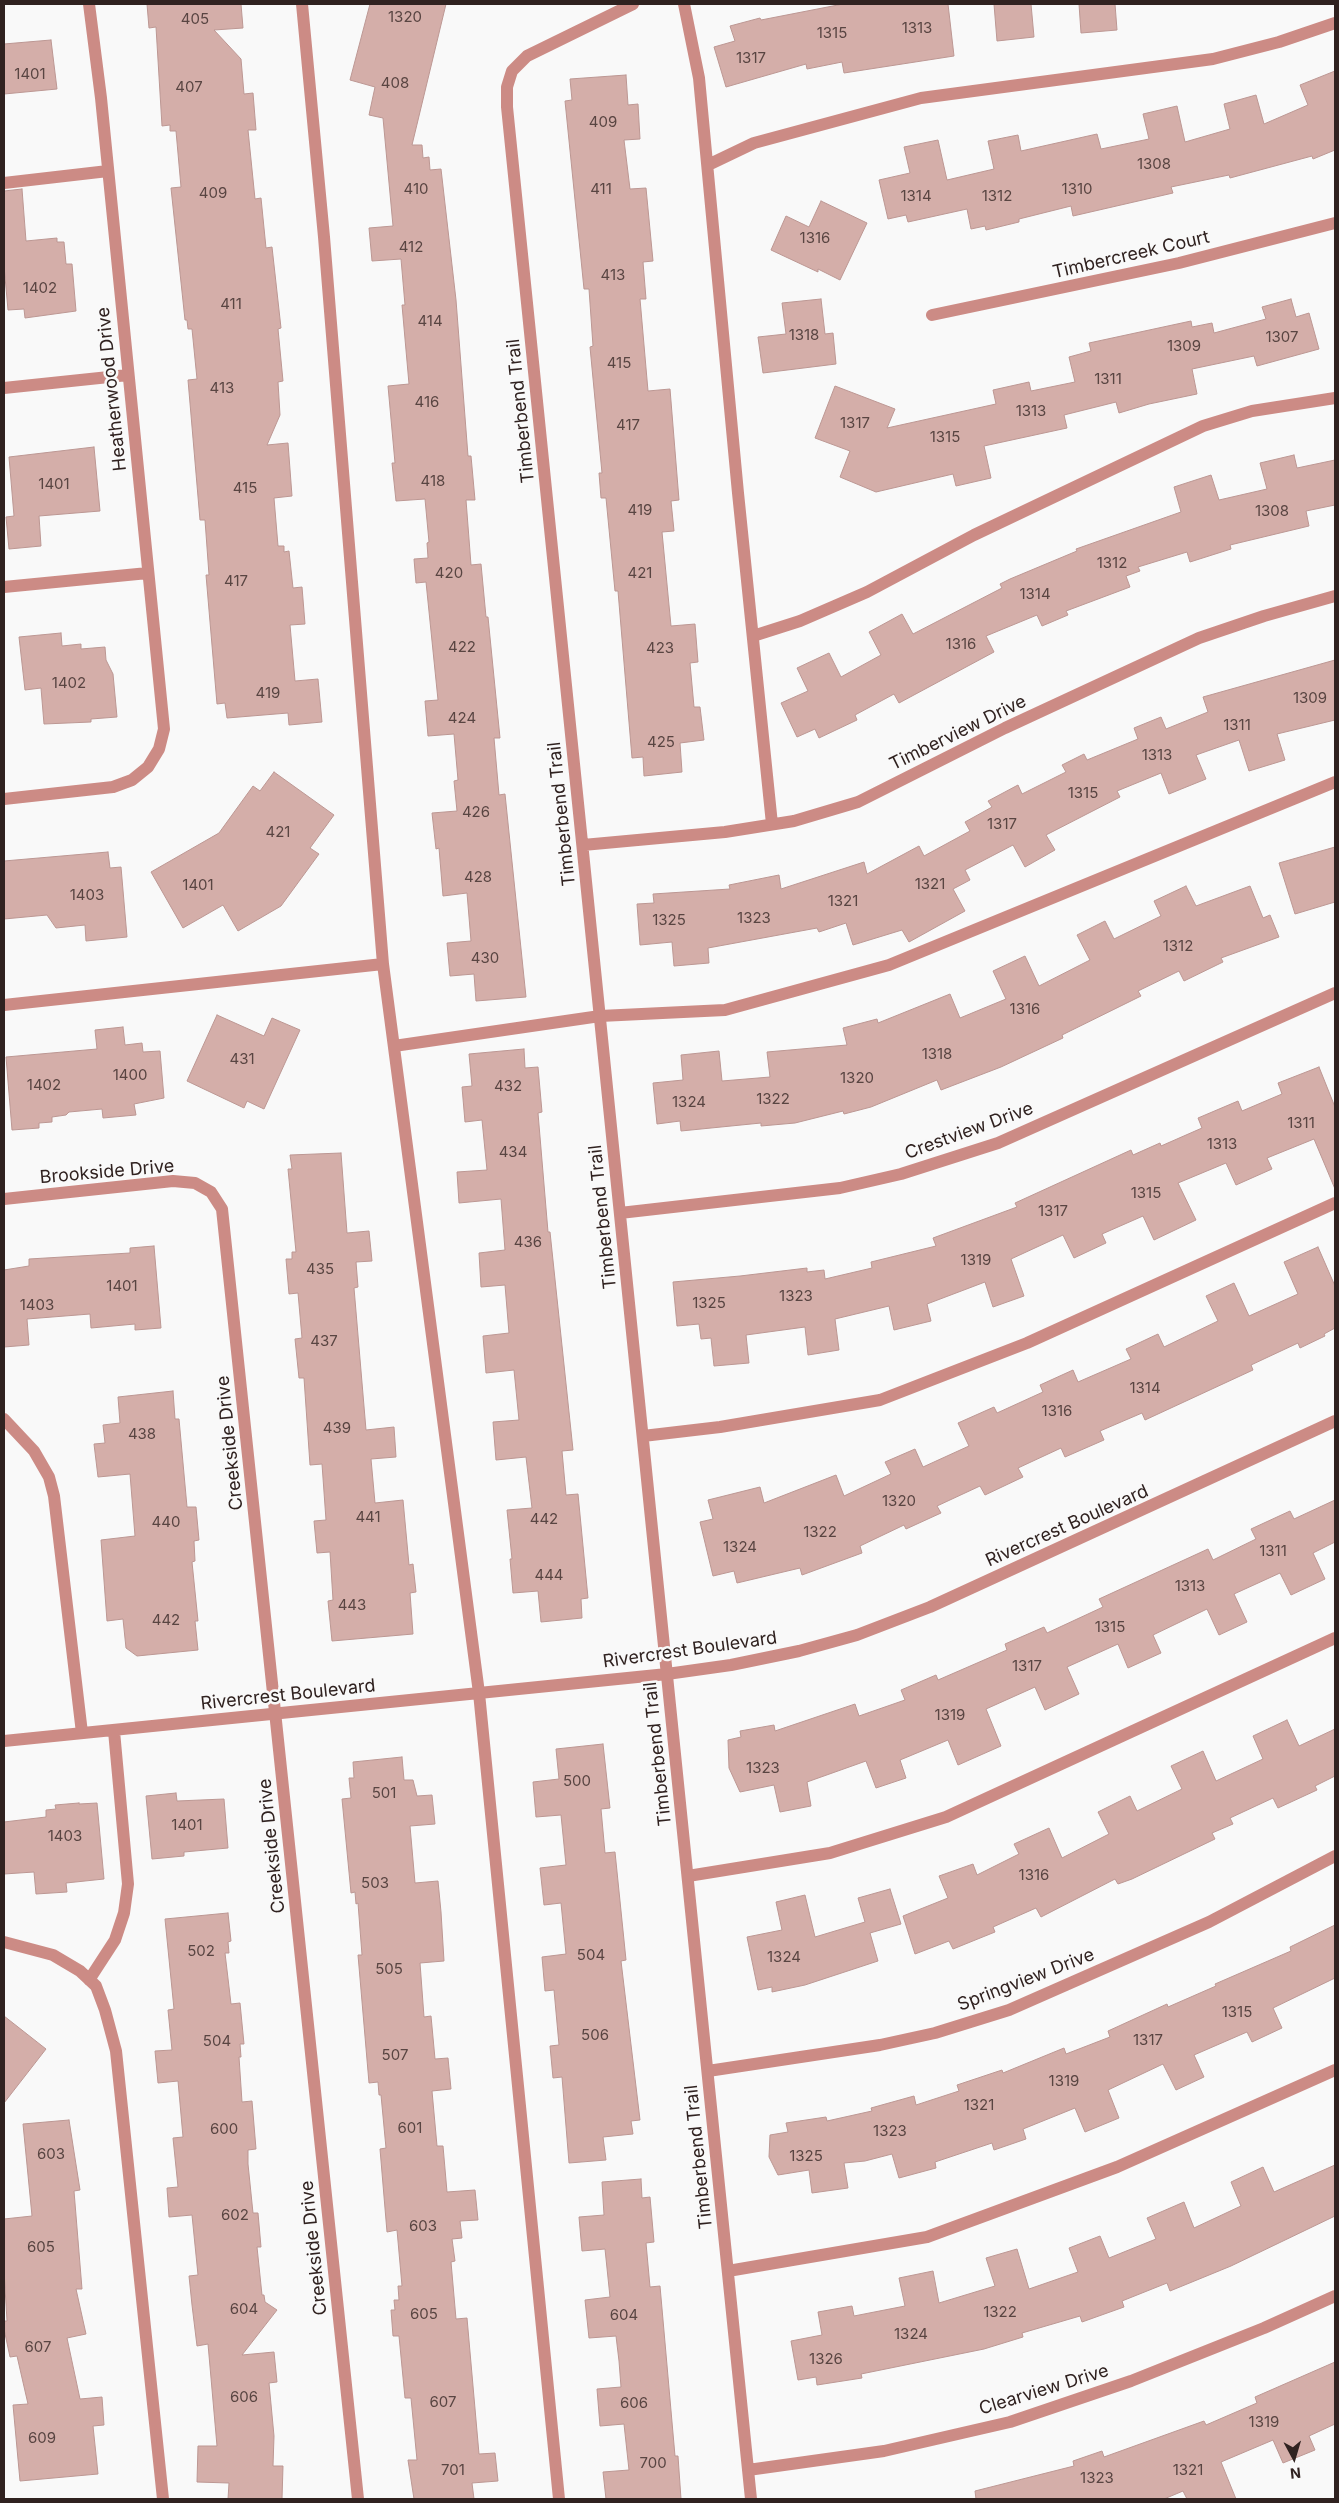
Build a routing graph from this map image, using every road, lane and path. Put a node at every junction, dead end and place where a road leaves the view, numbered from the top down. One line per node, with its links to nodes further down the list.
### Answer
1 (89, 4): 7 (street, Heatherwood Drive)
2 (302, 4): 22 (street)
3 (633, 4): 21 (street, Timberbend Trail)
4 (684, 4): 6 (street)
5 (1335, 23): 6 (street)
6 (708, 165): 17 (street)
7 (108, 171): 8 (street); 11 (street, Heatherwood Drive)
8 (4, 183)
9 (1335, 223): 10 (street, Timbercreek Court)
10 (932, 315)
11 (128, 375): 12 (street); 14 (street, Heatherwood Drive)
12 (4, 388)
13 (1335, 398): 17 (street)
14 (148, 573): 15 (street); 19 (street, Heatherwood Drive)
15 (4, 587)
16 (1335, 596): 20 (street, Timberview Drive)
17 (752, 636): 20 (street)
18 (1335, 782): 25 (street)
19 (4, 798)
20 (772, 824): 21 (street, Timberview Drive)
21 (583, 845): 25 (street, Timberbend Trail)
22 (383, 964): 24 (street); 26 (street)
23 (1335, 993): 30 (street, Crestview Drive)
24 (4, 1005)
25 (600, 1016): 26 (street); 30 (street, Timberbend Trail)
26 (394, 1046): 36 (street)
27 (211, 1192): 28 (street, Brookside Drive); 37 (street, Creekside Drive)
28 (4, 1199)
29 (1335, 1203): 33 (street)
30 (620, 1213): 33 (street, Timberbend Trail)
31 (4, 1419): 39 (street)
32 (1335, 1420): 35 (street, Rivercrest Boulevard)
33 (643, 1436): 35 (street, Timberbend Trail)
34 (1335, 1638): 42 (street)
35 (667, 1674): 36 (street, Rivercrest Boulevard); 42 (street, Timberbend Trail)
36 (479, 1693): 37 (street, Rivercrest Boulevard); 52 (street)
37 (276, 1714): 38 (street, Rivercrest Boulevard); 51 (street, Creekside Drive)
38 (114, 1731): 39 (street, Rivercrest Boulevard); 44 (street)
39 (82, 1734): 40 (street, Rivercrest Boulevard)
40 (4, 1741)
41 (1335, 1856): 46 (street, Springview Drive)
42 (688, 1876): 46 (street, Timberbend Trail)
43 (4, 1942): 44 (street)
44 (89, 1980): 50 (street)
45 (1335, 2070): 47 (street)
46 (708, 2071): 47 (street, Timberbend Trail)
47 (728, 2271): 49 (street, Timberbend Trail)
48 (1335, 2296): 49 (street, Clearview Drive)
49 (748, 2470): 53 (street, Timberbend Trail)
50 (163, 2499)
51 (358, 2499)
52 (559, 2499)
53 (751, 2499)

